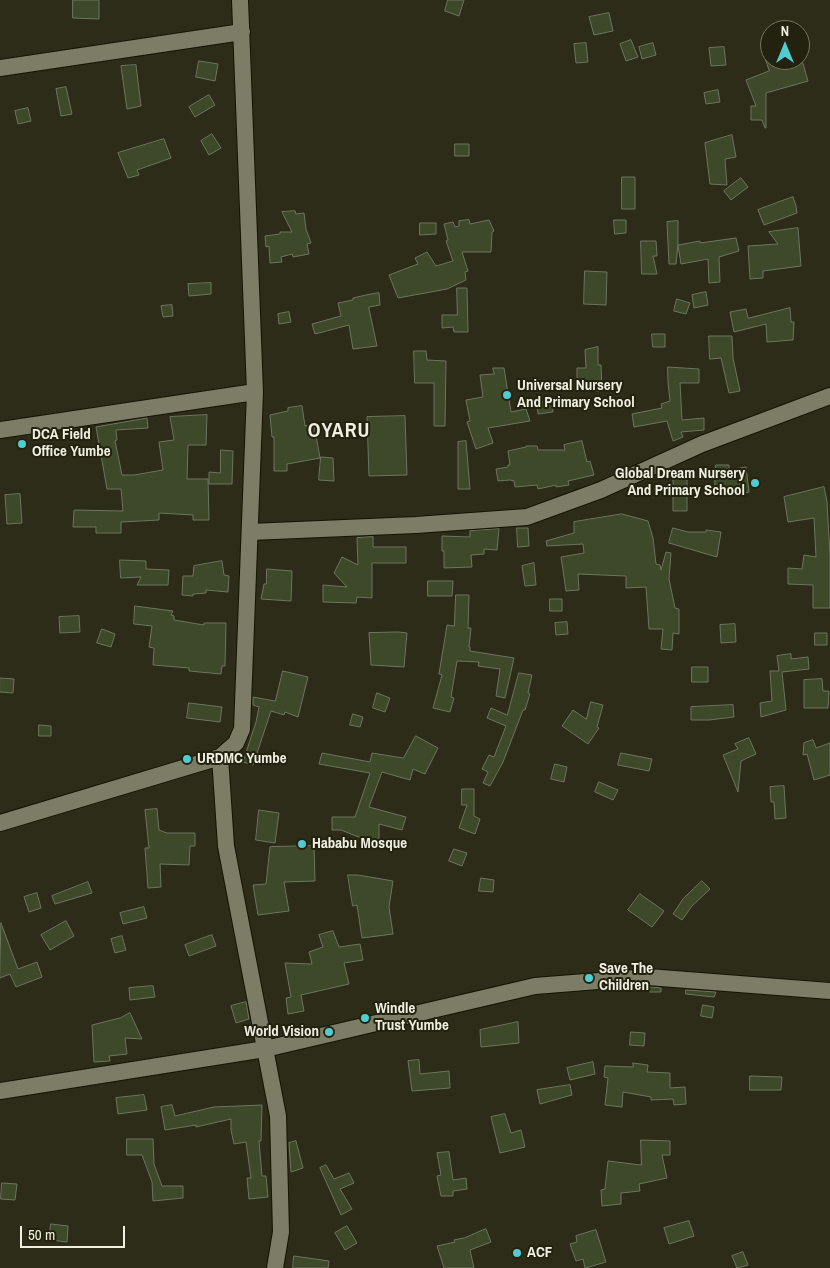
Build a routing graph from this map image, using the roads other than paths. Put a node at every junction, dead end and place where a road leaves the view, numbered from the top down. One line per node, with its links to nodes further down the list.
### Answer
1 (240, 0): 2 (street)
2 (242, 32): 3 (street); 4 (street)
3 (0, 68)
4 (255, 392): 6 (street); 7 (street)
5 (830, 396): 7 (street)
6 (0, 430)
7 (250, 532): 8 (street)
8 (220, 757): 9 (street); 11 (street)
9 (0, 823)
10 (830, 991): 11 (street)
11 (265, 1048): 12 (street); 13 (street)
12 (0, 1091)
13 (275, 1268)

